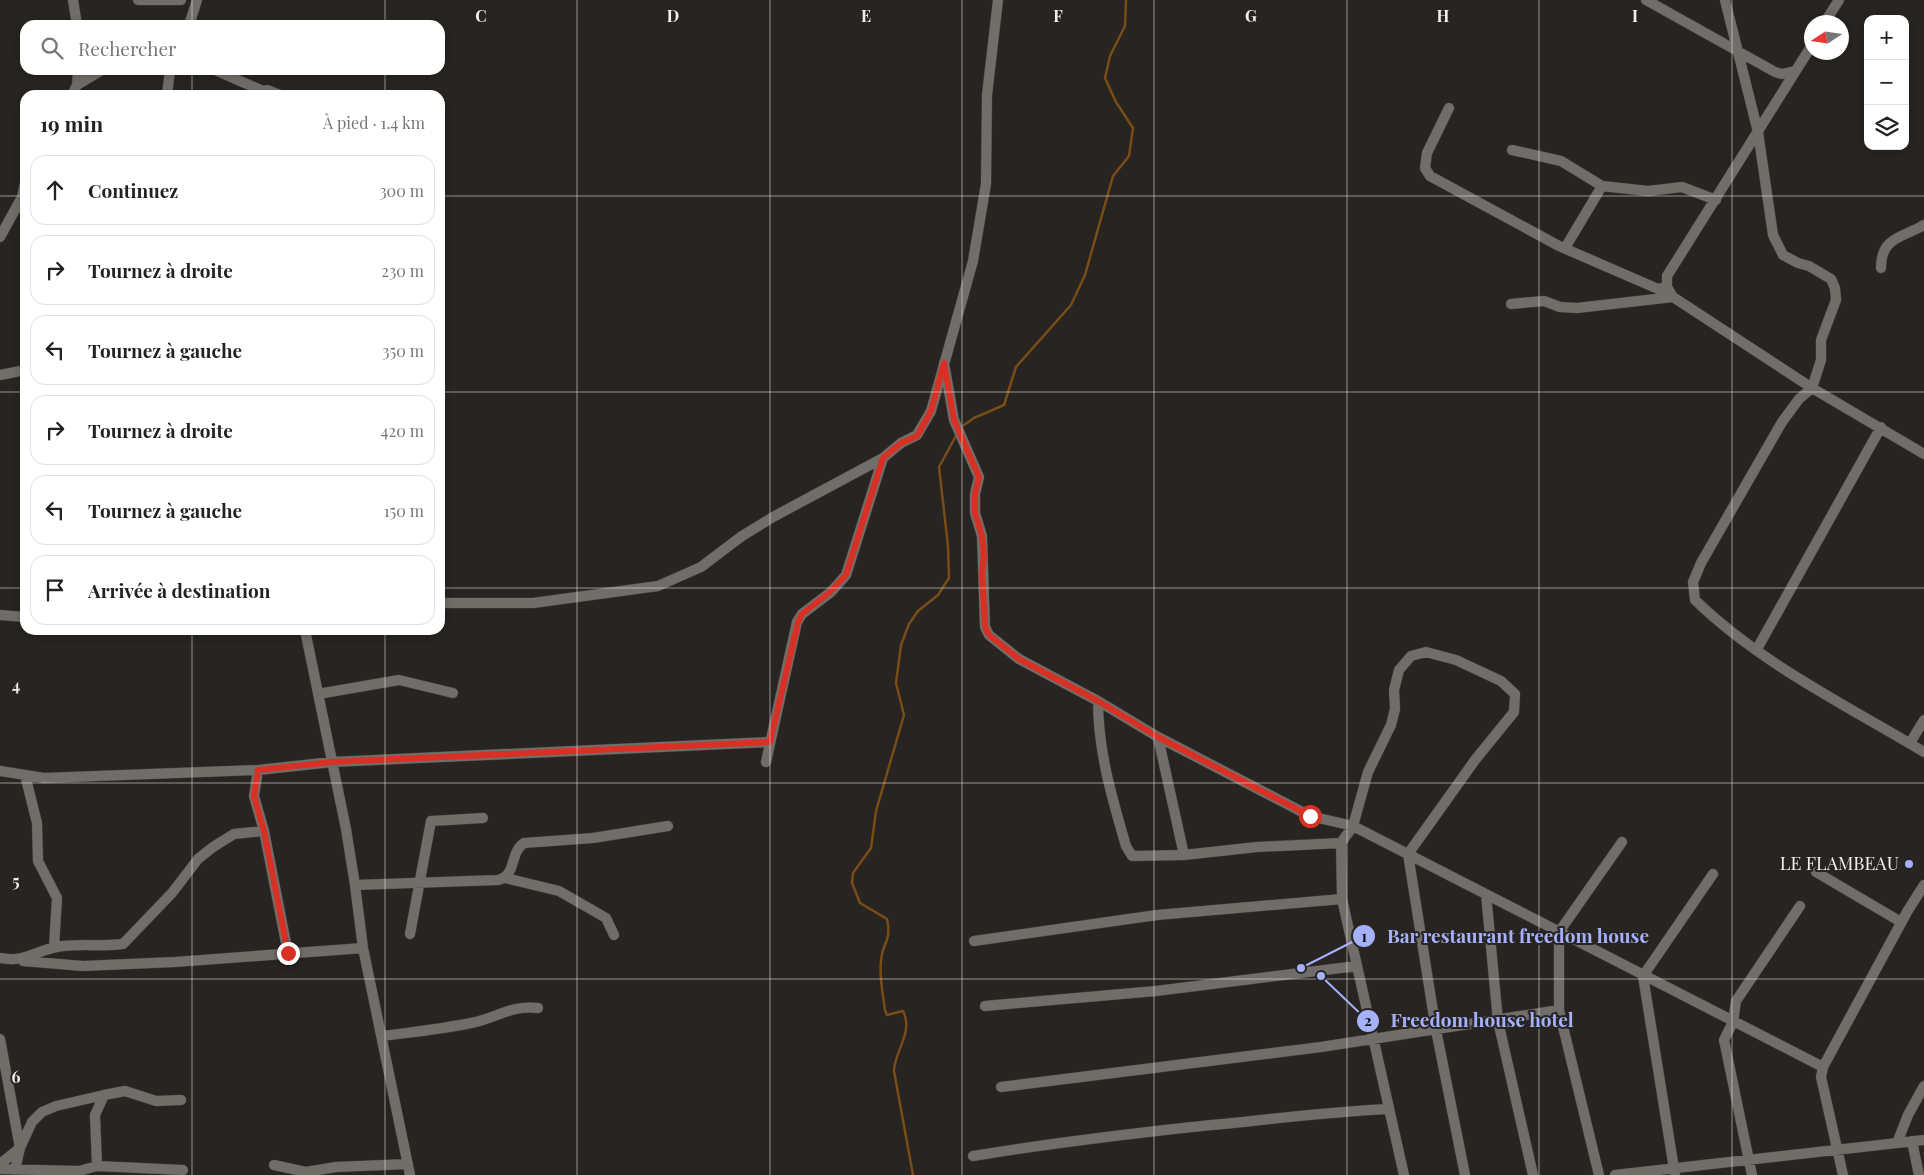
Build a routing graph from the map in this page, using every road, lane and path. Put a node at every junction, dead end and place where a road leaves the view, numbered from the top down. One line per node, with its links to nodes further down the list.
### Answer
1 (73, 0): 10 (street)
2 (138, 0): 3 (street)
3 (181, 0)
4 (198, 0): 11 (street)
5 (998, 0): 35 (street)
6 (1646, 0): 12 (street)
7 (1725, 0): 12 (street)
8 (1839, 0): 9 (street)
9 (1829, 15)
10 (76, 20)
11 (191, 20)
12 (1737, 49): 14 (street); 23 (street)
13 (1804, 58): 14 (street)
14 (1796, 71): 23 (street)
15 (77, 75): 19 (street)
16 (95, 75): 19 (street)
17 (169, 75): 20 (street)
18 (226, 75): 21 (street)
19 (75, 90)
20 (168, 90)
21 (260, 90)
22 (1449, 108): 30 (street)
23 (1758, 132): 26 (street); 38 (street)
24 (1512, 150): 25 (street)
25 (1602, 186): 26 (street); 30 (street)
26 (1716, 200): 32 (street)
27 (20, 201): 29 (street)
28 (1924, 225): 31 (street)
29 (0, 237)
30 (1565, 248): 32 (street)
31 (1881, 268)
32 (1667, 288): 33 (street)
33 (1673, 297): 34 (street); 38 (street)
34 (1511, 304)
35 (944, 363): 41 (street); 49 (street)
36 (20, 371): 37 (street)
37 (0, 375)
38 (1812, 388): 39 (street); 46 (street)
39 (1881, 427): 40 (street); 46 (street)
40 (1924, 454)
41 (883, 458): 42 (street); 52 (street)
42 (445, 603)
43 (0, 615): 44 (street)
44 (20, 616)
45 (307, 635): 48 (street)
46 (1757, 649): 53 (street)
47 (453, 693): 48 (street)
48 (318, 694): 55 (street)
49 (1098, 701): 51 (street); 67 (street)
50 (1924, 720): 53 (street)
51 (1158, 737): 62 (street); 67 (street)
52 (770, 742): 55 (street); 56 (street)
53 (1910, 743): 54 (street)
54 (1924, 752)
55 (332, 762): 58 (street); 72 (street)
56 (766, 762)
57 (0, 770): 59 (street)
58 (258, 770): 59 (street); 63 (street)
59 (26, 775): 82 (street)
60 (483, 818): 71 (street)
61 (668, 826): 70 (street)
62 (1353, 826): 65 (street); 66 (street); 66 (street)
63 (264, 831): 82 (street); 84 (street)
64 (1622, 842): 78 (street)
65 (1341, 843): 67 (street); 75 (street)
66 (1408, 854): 74 (street); 93 (street)
67 (1184, 855)
68 (1816, 872): 77 (street)
69 (1713, 874): 87 (street)
70 (505, 878): 71 (street); 80 (street)
71 (418, 883): 72 (street); 79 (street)
72 (355, 885): 83 (street)
73 (1924, 885): 77 (street)
74 (1486, 894): 78 (street); 91 (street)
75 (1342, 899): 81 (street); 86 (street)
76 (1800, 906): 92 (street)
77 (1901, 922): 97 (street)
78 (1559, 932): 87 (street); 90 (street)
79 (410, 934)
80 (614, 935)
81 (974, 941)
82 (54, 947): 85 (street)
83 (364, 948): 84 (street); 94 (street)
84 (288, 953): 85 (street)
85 (4, 959)
86 (1357, 966): 88 (street); 96 (street)
87 (1644, 976): 92 (street); 117 (street)
88 (985, 1006)
89 (538, 1008): 94 (street)
90 (1559, 1010): 91 (street); 122 (street)
91 (1498, 1021): 93 (street); 121 (street)
92 (1734, 1022): 97 (street); 109 (street)
93 (1436, 1030): 96 (street); 120 (street)
94 (383, 1036): 111 (street)
95 (0, 1038): 106 (street)
96 (1373, 1038): 99 (street); 102 (street)
97 (1824, 1067): 107 (street)
98 (1924, 1086): 105 (street)
99 (1001, 1087)
100 (104, 1095): 101 (street); 106 (street); 113 (street)
101 (181, 1100)
102 (1389, 1109): 108 (street); 119 (street)
103 (1924, 1140): 104 (street)
104 (1912, 1141): 105 (street); 126 (street)
105 (1897, 1143): 107 (street)
106 (20, 1148): 110 (street); 115 (street)
107 (1837, 1150): 109 (street); 125 (street)
108 (973, 1156)
109 (1749, 1160): 117 (street); 124 (street)
110 (0, 1164)
111 (408, 1164): 112 (street); 118 (street)
112 (274, 1165)
113 (97, 1166): 115 (street); 116 (street)
114 (0, 1169): 115 (street)
115 (15, 1170)
116 (183, 1170)
117 (1674, 1172): 123 (street)
118 (410, 1175)
119 (1403, 1175)
120 (1465, 1175)
121 (1533, 1175)
122 (1599, 1175)
123 (1615, 1175)
124 (1752, 1175)
125 (1843, 1175)
126 (1918, 1175)

